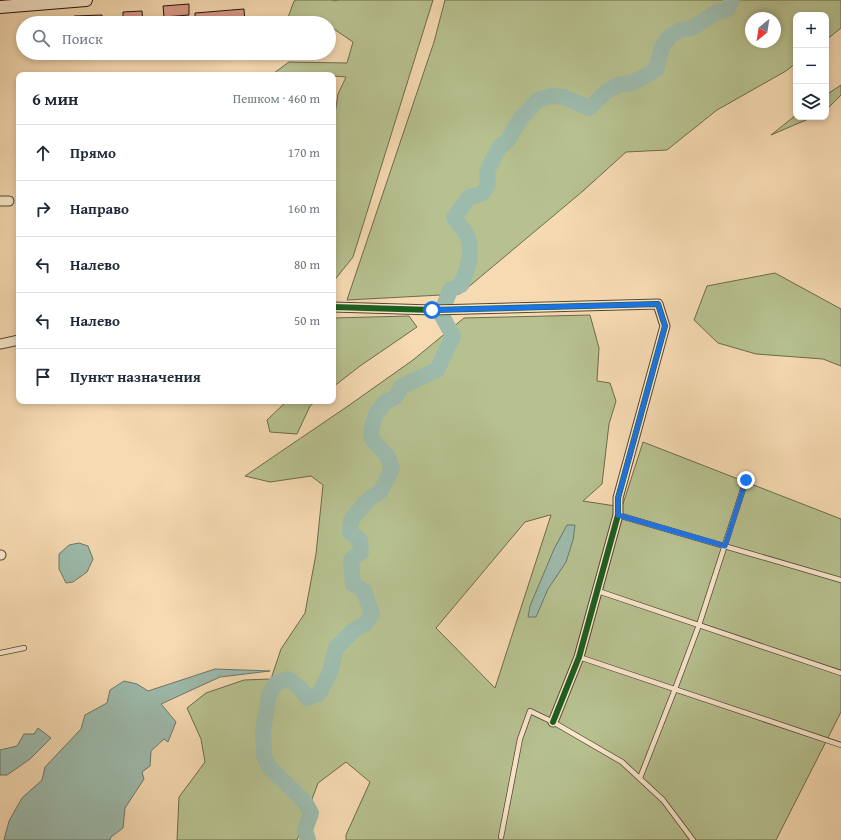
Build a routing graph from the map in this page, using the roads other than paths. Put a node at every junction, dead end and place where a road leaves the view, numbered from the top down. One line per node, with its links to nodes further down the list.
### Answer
1 (86, 0): 2 (main road)
2 (0, 7)
3 (336, 307): 7 (street)
4 (16, 341): 5 (street)
5 (0, 344)
6 (746, 480): 8 (lane)
7 (618, 515): 8 (lane); 10 (street)
8 (725, 546): 9 (lane); 11 (lane)
9 (841, 580)
10 (598, 591): 11 (lane); 14 (street)
11 (699, 625): 15 (lane); 16 (lane)
12 (24, 648): 13 (lane)
13 (0, 653)
14 (579, 657): 16 (lane); 17 (street)
15 (841, 673)
16 (676, 689): 18 (lane); 19 (lane)
17 (553, 722): 19 (lane); 20 (lane)
18 (841, 745)
19 (640, 778): 21 (lane)
20 (501, 837)
21 (693, 840)

